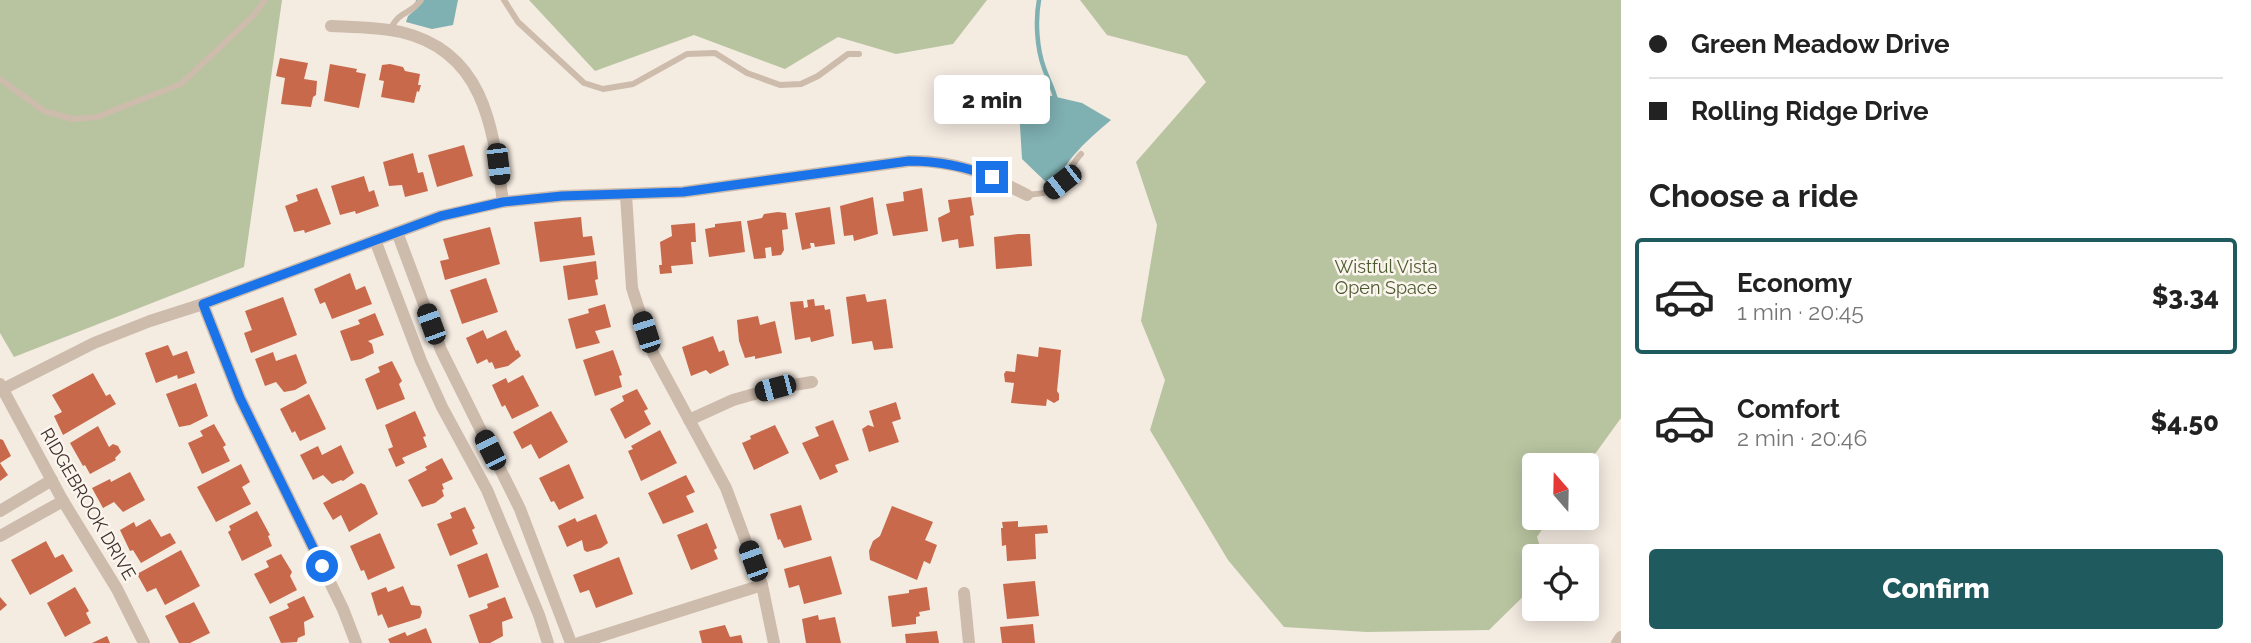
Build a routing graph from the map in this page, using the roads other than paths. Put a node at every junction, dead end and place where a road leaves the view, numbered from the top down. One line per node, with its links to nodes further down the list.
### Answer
1 (265, 0): 7 (lane)
2 (421, 0): 5 (lane)
3 (504, 0): 6 (lane)
4 (331, 26): 5 (street)
5 (390, 30): 11 (street)
6 (859, 54)
7 (0, 79)
8 (1081, 154): 10 (lane)
9 (626, 195): 10 (street); 11 (street); 17 (street)
10 (1027, 195)
11 (503, 202): 12 (street)
12 (397, 232): 13 (street); 18 (street)
13 (375, 240): 14 (street); 19 (street)
14 (203, 304): 16 (street); 28 (street)
15 (812, 382): 17 (street)
16 (2, 386): 20 (street, RIDGEBROOK DRIVE)
17 (690, 420): 24 (street)
18 (480, 430): 19 (street); 30 (street)
19 (461, 441): 29 (street)
20 (52, 480): 21 (street, RIDGEBROOK DRIVE); 22 (street)
21 (62, 501): 23 (street); 27 (street, RIDGEBROOK DRIVE)
22 (0, 511)
23 (0, 536)
24 (762, 585): 31 (street); 32 (street)
25 (964, 593): 33 (street)
26 (1621, 637): 34 (street)
27 (144, 643)
28 (356, 643)
29 (548, 643)
30 (571, 643)
31 (579, 643)
32 (774, 643)
33 (969, 643)
34 (1617, 643)

